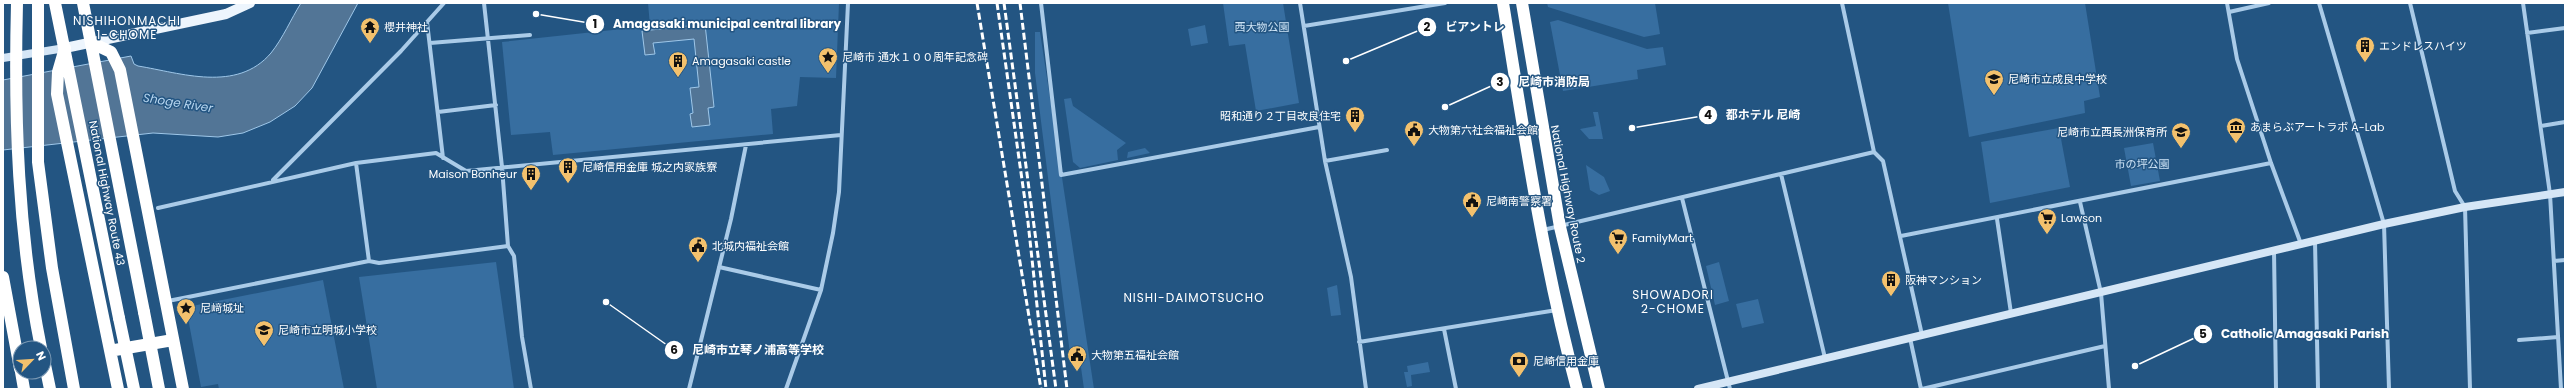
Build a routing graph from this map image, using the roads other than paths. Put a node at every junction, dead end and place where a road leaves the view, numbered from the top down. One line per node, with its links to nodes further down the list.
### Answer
1 (17, 3): 78 (highway, bridge)
2 (38, 3): 86 (highway, bridge)
3 (55, 3): 29 (highway, National Highway Route 43)
4 (83, 3): 27 (highway, National Highway Route 43)
5 (444, 3): 21 (street)
6 (484, 3): 26 (street)
7 (848, 3): 37 (street)
8 (1041, 3): 36 (street)
9 (1300, 3): 22 (street)
10 (1445, 3): 22 (street)
11 (1503, 3): 57 (highway)
12 (1522, 3): 56 (highway, National Highway Route 2)
13 (1842, 3): 40 (street)
14 (2227, 3): 20 (street)
15 (2268, 3): 20 (street)
16 (2319, 3): 55 (street)
17 (2410, 3): 52 (street)
18 (2523, 3): 24 (street)
19 (247, 4): 27 (main road)
20 (2229, 12): 44 (street)
21 (427, 22): 28 (street); 47 (street)
22 (1304, 26): 36 (street)
23 (2565, 28): 24 (street)
24 (2527, 34): 35 (street)
25 (530, 35): 26 (street)
26 (488, 39): 28 (street); 32 (street)
27 (92, 43): 29 (main road); 70 (highway); 89 (highway, National Highway Route 43, bridge)
28 (430, 43): 33 (street)
29 (65, 48): 30 (street); 31 (highway, National Highway Route 43)
30 (3, 58)
31 (64, 71): 83 (highway); 88 (highway, National Highway Route 43, bridge)
32 (496, 105): 33 (street); 45 (street)
33 (438, 112): 41 (street)
34 (2565, 122): 35 (street)
35 (2541, 126): 49 (street)
36 (1319, 127): 42 (street)
37 (841, 135): 38 (street); 68 (street)
38 (746, 144): 45 (street); 66 (street)
39 (1386, 150): 42 (street)
40 (1874, 152): 46 (street); 58 (street)
41 (443, 158): 43 (street); 45 (street)
42 (1325, 161): 81 (street)
43 (356, 163): 47 (street); 64 (street)
44 (2270, 163): 51 (street); 60 (street)
45 (502, 167): 61 (street)
46 (1781, 174): 50 (street); 84 (street)
47 (273, 180): 53 (street)
48 (2565, 192): 49 (street)
49 (2550, 194): 52 (street); 65 (street)
50 (1682, 198): 56 (street); 85 (street)
51 (2080, 202): 54 (street); 69 (street)
52 (2465, 207): 55 (street); 104 (street)
53 (158, 208)
54 (1996, 219): 58 (street); 72 (street)
55 (2384, 224): 59 (street); 103 (street)
56 (1560, 227): 57 (street); 97 (highway, National Highway Route 2)
57 (1541, 231): 71 (highway)
58 (1901, 236): 74 (street)
59 (2315, 240): 60 (street); 102 (street)
60 (2301, 244): 62 (street)
61 (508, 246): 64 (street); 91 (street)
62 (2274, 251): 69 (street); 101 (street)
63 (2565, 260): 65 (street)
64 (369, 261): 70 (street)
65 (2554, 261): 75 (street)
66 (718, 266): 68 (street); 92 (street)
67 (3, 277): 77 (highway)
68 (821, 290): 93 (street)
69 (2101, 293): 72 (street); 82 (street)
70 (165, 302): 79 (highway)
71 (1557, 310): 73 (street); 96 (highway)
72 (2011, 314): 74 (street)
73 (1444, 329): 81 (street); 95 (street)
74 (1922, 335): 76 (street)
75 (2558, 337): 80 (street); 105 (street)
76 (1910, 338): 84 (street); 99 (street)
77 (15, 340)
78 (39, 340)
79 (173, 340): 83 (highway); 90 (highway)
80 (2519, 340)
81 (1360, 342): 94 (street)
82 (2105, 346): 99 (street); 100 (street)
83 (110, 351): 87 (highway)
84 (1825, 358): 85 (street)
85 (1729, 386): 98 (street)
86 (74, 389)
87 (118, 389)
88 (134, 389)
89 (159, 389)
90 (183, 389)
91 (530, 389)
92 (689, 389)
93 (786, 389)
94 (1366, 389)
95 (1456, 389)
96 (1577, 389)
97 (1599, 389)
98 (1698, 389)
99 (1921, 389)
100 (2109, 389)
101 (2276, 389)
102 (2318, 389)
103 (2389, 389)
104 (2470, 389)
105 (2561, 389)

